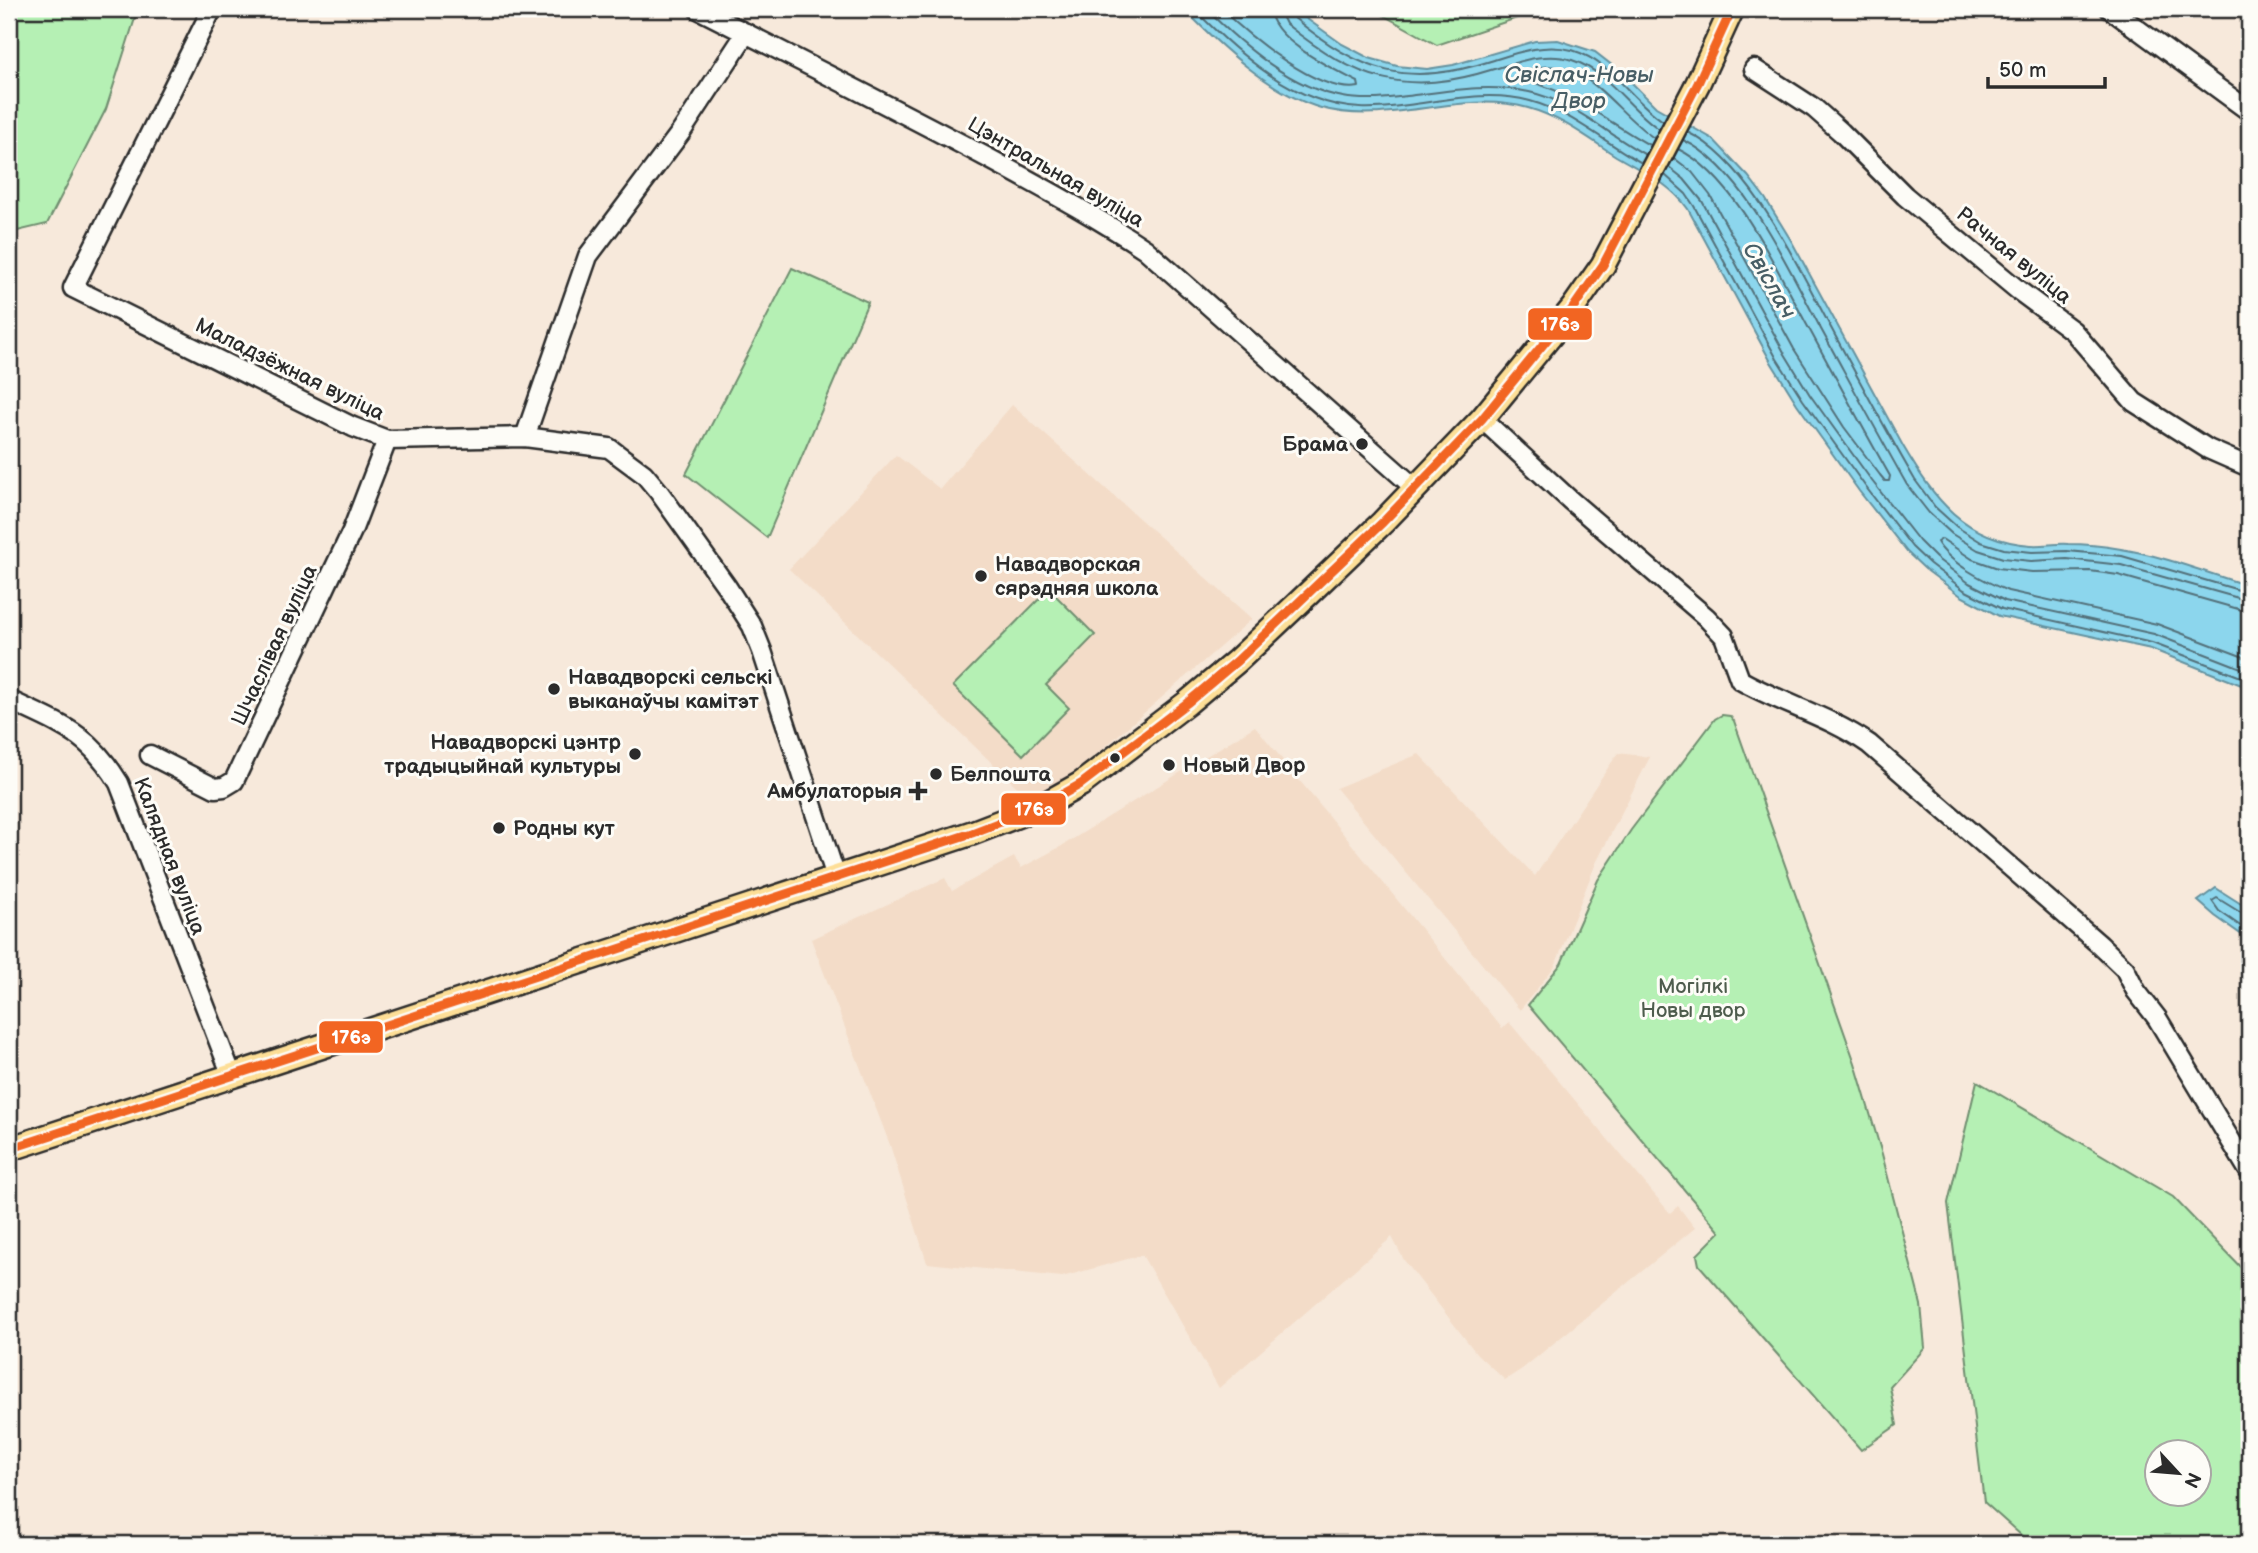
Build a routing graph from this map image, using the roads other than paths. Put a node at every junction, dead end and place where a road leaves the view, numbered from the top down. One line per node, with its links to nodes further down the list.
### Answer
1 (212, 9): 10 (street, Маладзёжная вуліца)
2 (698, 9): 5 (street, Цэнтральная вуліца)
3 (1732, 9): 8 (main road)
4 (2110, 9): 7 (street)
5 (746, 33): 9 (street); 12 (street, Цэнтральная вуліца)
6 (1754, 69): 11 (street, Рачная вуліца)
7 (2249, 111)
8 (1482, 419): 12 (main road); 18 (street)
9 (524, 437): 10 (street, Маладзёжная вуліца); 15 (street, Маладзёжная вуліца)
10 (387, 440): 14 (street, Шчаслівая вуліца)
11 (2249, 467)
12 (1415, 488): 15 (main road)
13 (9, 701): 16 (street, Калядная вуліца)
14 (150, 755)
15 (836, 877): 16 (main road)
16 (232, 1076): 17 (main road)
17 (9, 1149)
18 (2249, 1171)

